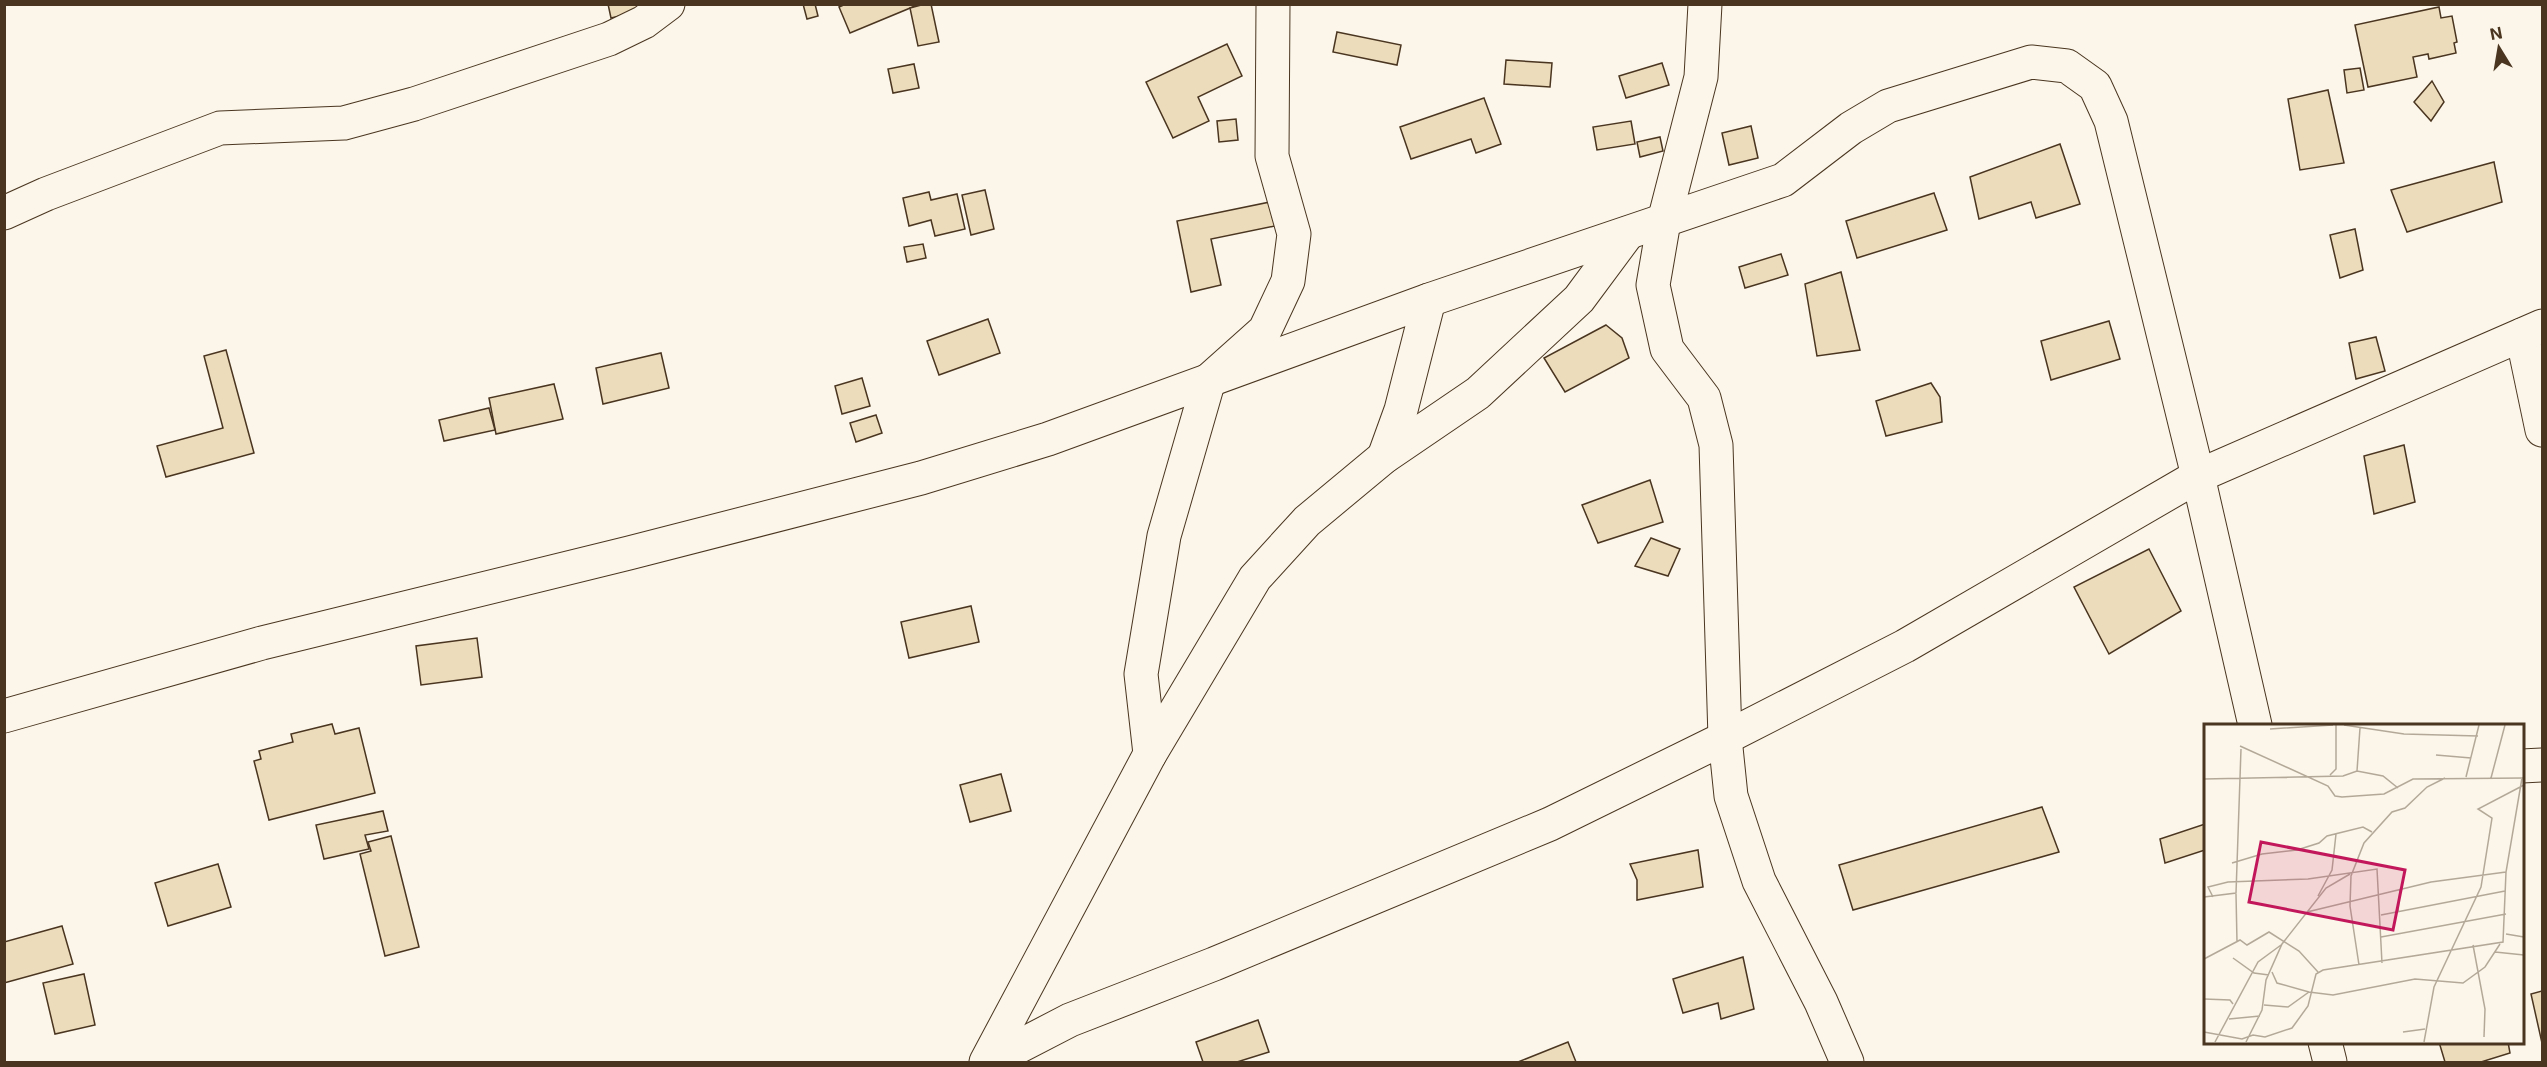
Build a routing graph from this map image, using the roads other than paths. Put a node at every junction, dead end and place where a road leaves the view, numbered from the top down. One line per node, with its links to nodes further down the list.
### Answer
1 (668, 4): 4 (street)
2 (1273, 4): 9 (street)
3 (1705, 4): 5 (street)
4 (4, 213)
5 (1664, 221): 6 (street); 12 (street); 15 (street)
6 (1628, 233): 7 (street); 11 (street)
7 (1429, 300): 9 (street); 11 (street)
8 (2532, 330): 10 (street); 12 (street)
9 (1209, 380): 13 (street); 16 (street)
10 (2542, 430)
11 (1384, 457): 16 (street)
12 (2198, 476): 14 (street); 15 (street)
13 (4, 716)
14 (2255, 724)
15 (1725, 738): 20 (street); 21 (street)
16 (1150, 754): 20 (street)
17 (2542, 765): 18 (street)
18 (2523, 766)
19 (2325, 1043): 22 (street)
20 (988, 1062)
21 (1848, 1062)
22 (2330, 1062)

